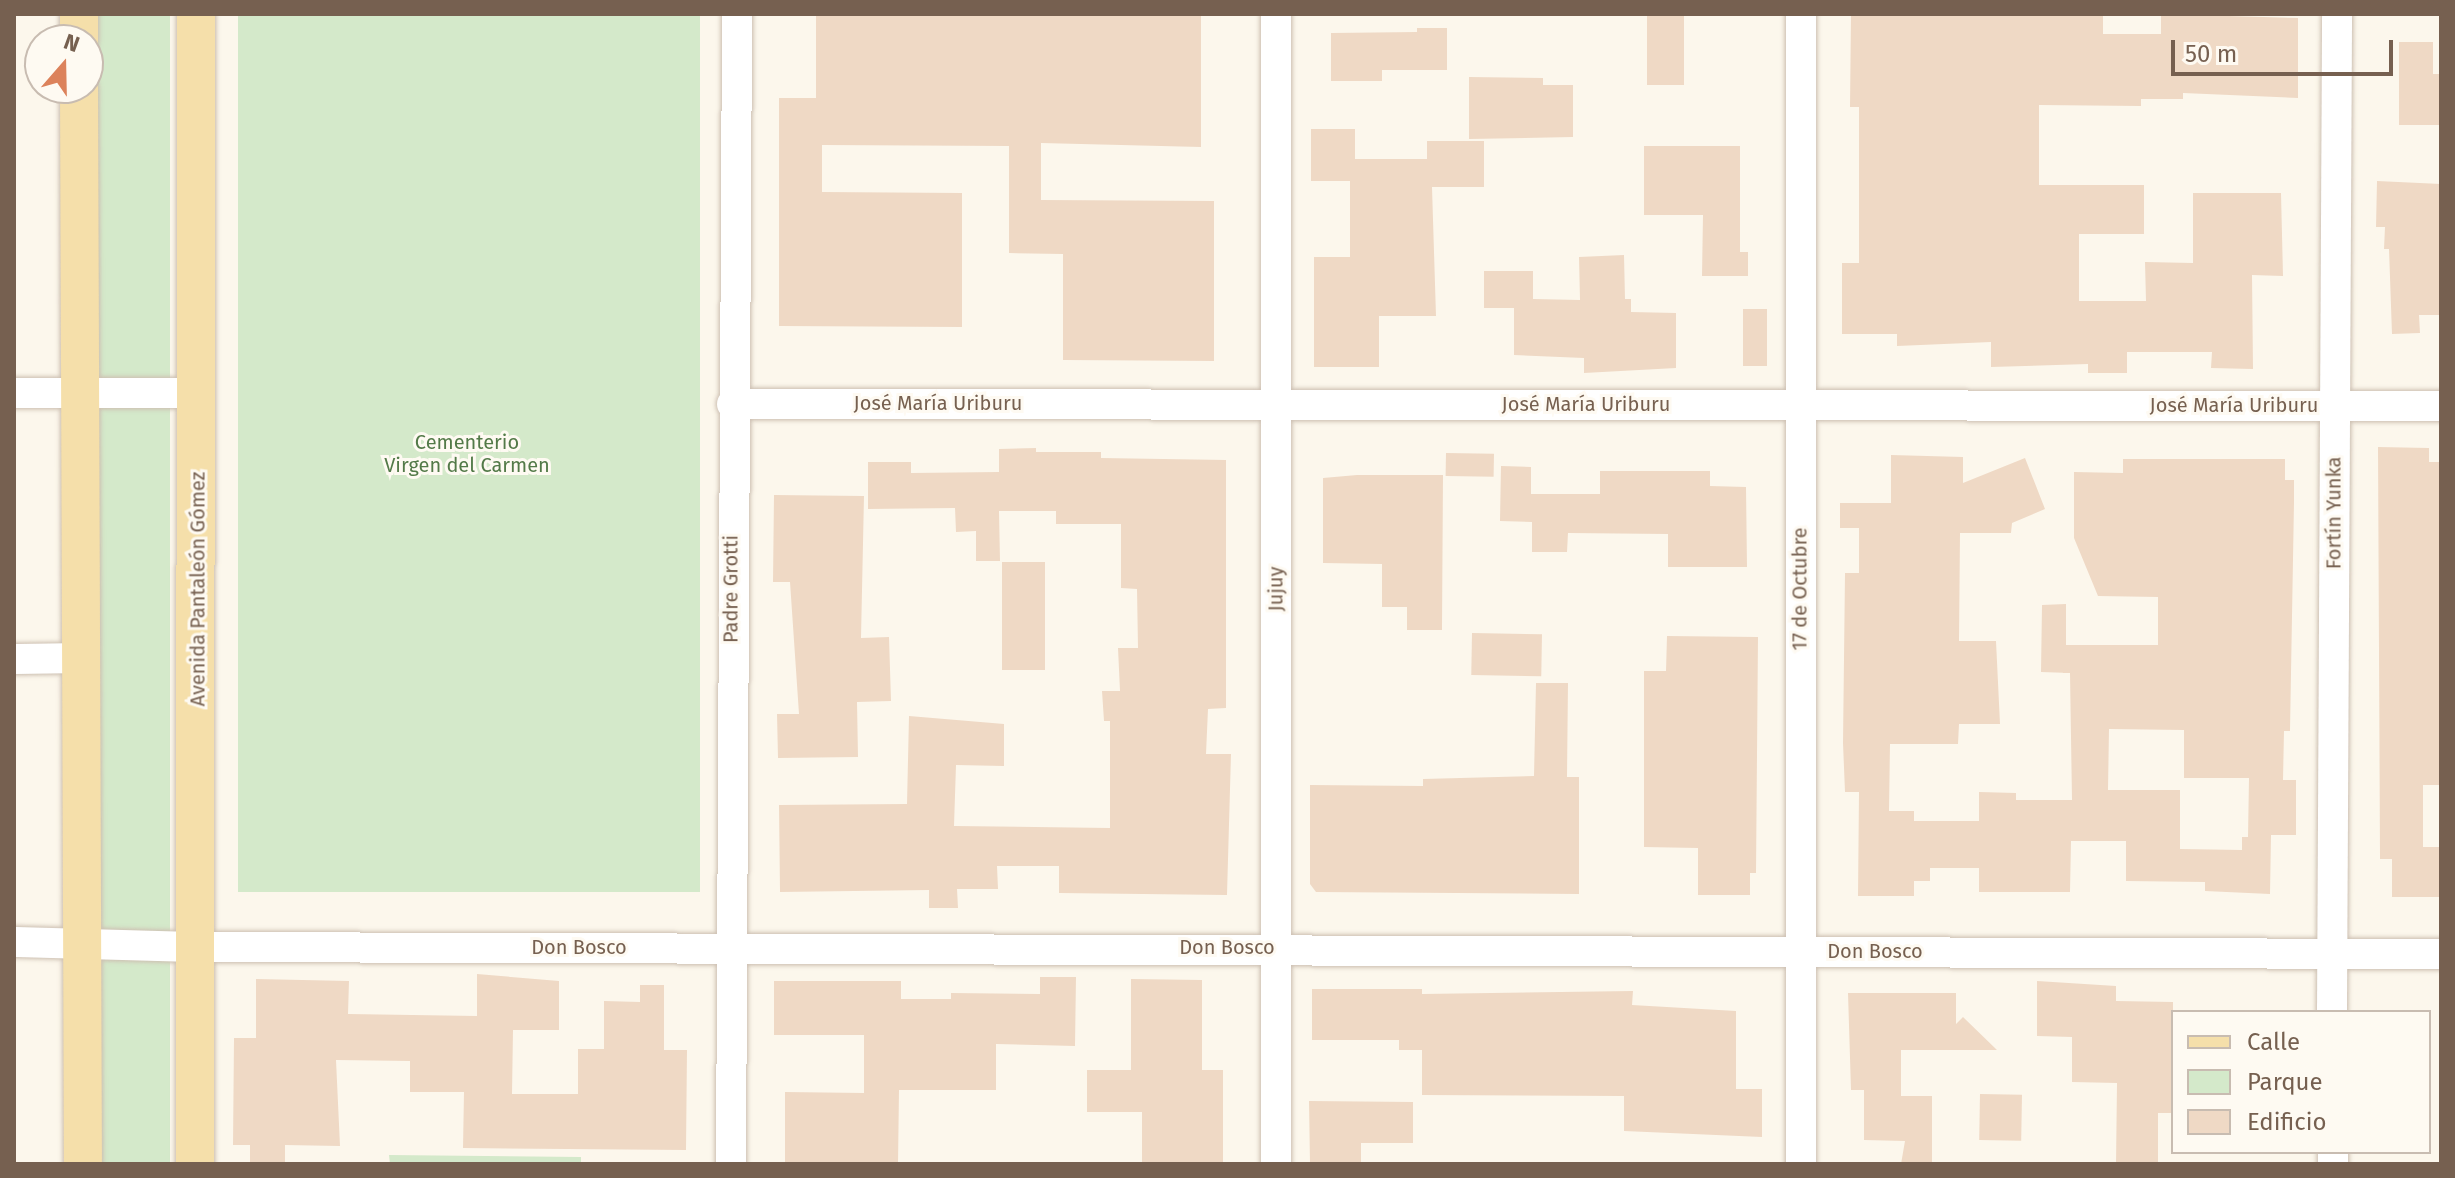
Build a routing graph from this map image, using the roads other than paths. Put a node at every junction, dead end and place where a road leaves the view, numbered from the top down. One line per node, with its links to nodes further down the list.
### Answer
1 (196, 14): 9 (main road, Avenida Pantaleón Gómez)
2 (737, 14): 11 (street, Padre Grotti)
3 (1276, 14): 10 (street, Jujuy)
4 (1801, 14): 12 (street, 17 de Octubre)
5 (2337, 14): 13 (street, Fortín Yunka)
6 (79, 104): 8 (main road)
7 (14, 393): 8 (street)
8 (81, 393): 9 (street); 15 (main road)
9 (199, 393): 20 (main road, Avenida Pantaleón Gómez)
10 (1277, 402): 11 (street, José María Uriburu); 12 (street, José María Uriburu); 21 (street, Jujuy)
11 (732, 404): 19 (street, Padre Grotti)
12 (1800, 405): 13 (street, José María Uriburu); 22 (street, 17 de Octubre)
13 (2334, 405): 14 (street, José María Uriburu); 23 (street, Fortín Yunka)
14 (2441, 406)
15 (85, 658): 16 (street); 18 (main road)
16 (14, 659)
17 (14, 942): 18 (street, Don Bosco)
18 (84, 943): 20 (street, Don Bosco); 26 (main road)
19 (730, 946): 20 (street, Don Bosco); 21 (street, Don Bosco); 28 (street, Padre Grotti)
20 (196, 947): 27 (main road, Avenida Pantaleón Gómez)
21 (1275, 947): 22 (street, Don Bosco); 29 (street, Jujuy)
22 (1801, 950): 23 (street, Don Bosco); 30 (street, 17 de Octubre)
23 (2332, 954): 24 (street, Don Bosco); 25 (street, Fortín Yunka)
24 (2441, 954)
25 (2332, 1010)
26 (83, 1164)
27 (195, 1164)
28 (731, 1164)
29 (1276, 1164)
30 (1801, 1164)

